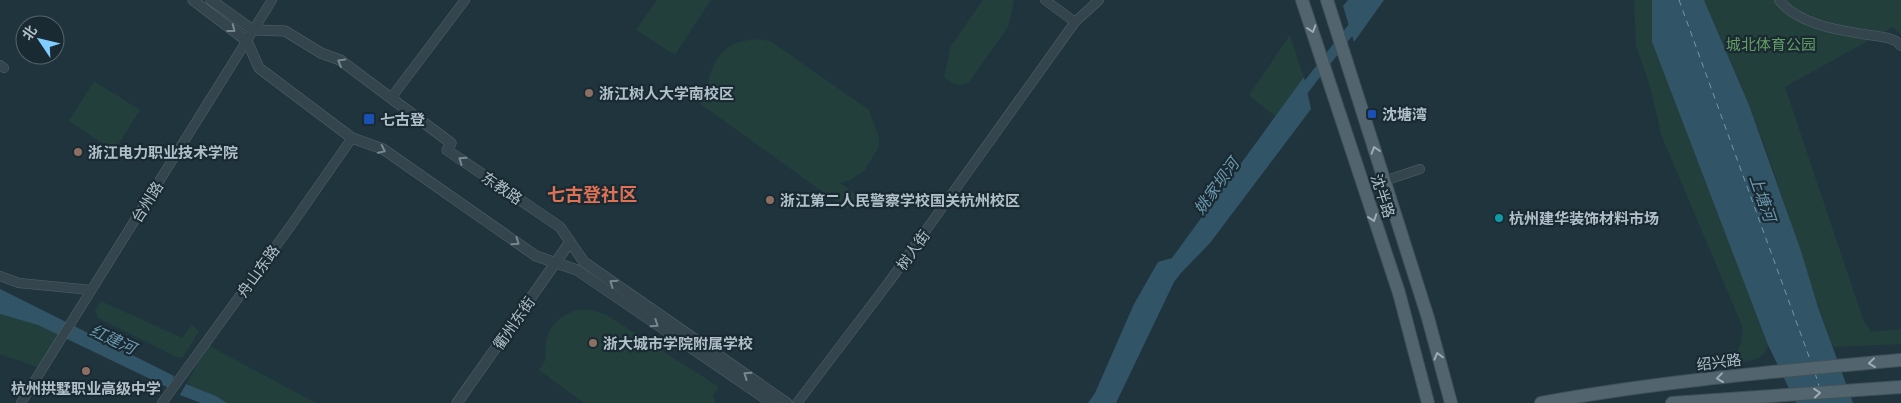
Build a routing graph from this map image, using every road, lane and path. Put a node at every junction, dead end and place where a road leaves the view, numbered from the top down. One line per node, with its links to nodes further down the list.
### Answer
1 (193, 0): 12 (street, one-way to 12)
2 (211, 0): 11 (street)
3 (272, 0): 11 (street, 台州路)
4 (465, 0): 14 (street)
5 (1045, 0): 10 (street)
6 (1099, 0): 10 (street, 树人街)
7 (1302, 0): 30 (main road, 沈半路, one-way to 30)
8 (1327, 0): 17 (main road, 沈半路, one-way to 8)
9 (1779, 0): 13 (street)
10 (1075, 22): 29 (street, 树人街)
11 (253, 30): 12 (street, 台州路); 14 (street, 东教路, one-way to 11)
12 (247, 41): 15 (street); 21 (street, 台州路)
13 (1901, 46)
14 (391, 98): 18 (street, 东教路, one-way to 14)
15 (352, 138): 19 (street, one-way to 19); 25 (street, 舟山东路)
16 (1420, 169): 17 (street)
17 (1384, 181): 31 (main road, 沈半路, one-way to 17)
18 (570, 242): 19 (street, 衢州东街); 28 (street, 东教路, one-way to 18)
19 (556, 263): 26 (street, 衢州东街); 27 (street, one-way to 27)
20 (0, 276): 21 (street)
21 (91, 290): 24 (street, 台州路)
22 (1901, 360): 32 (main road, 绍兴路, one-way to 32)
23 (1901, 386): 33 (main road, one-way to 23)
24 (21, 403)
25 (162, 403)
26 (457, 403)
27 (772, 403)
28 (787, 403)
29 (797, 403)
30 (1428, 403)
31 (1450, 403)
32 (1541, 403)
33 (1672, 403)

